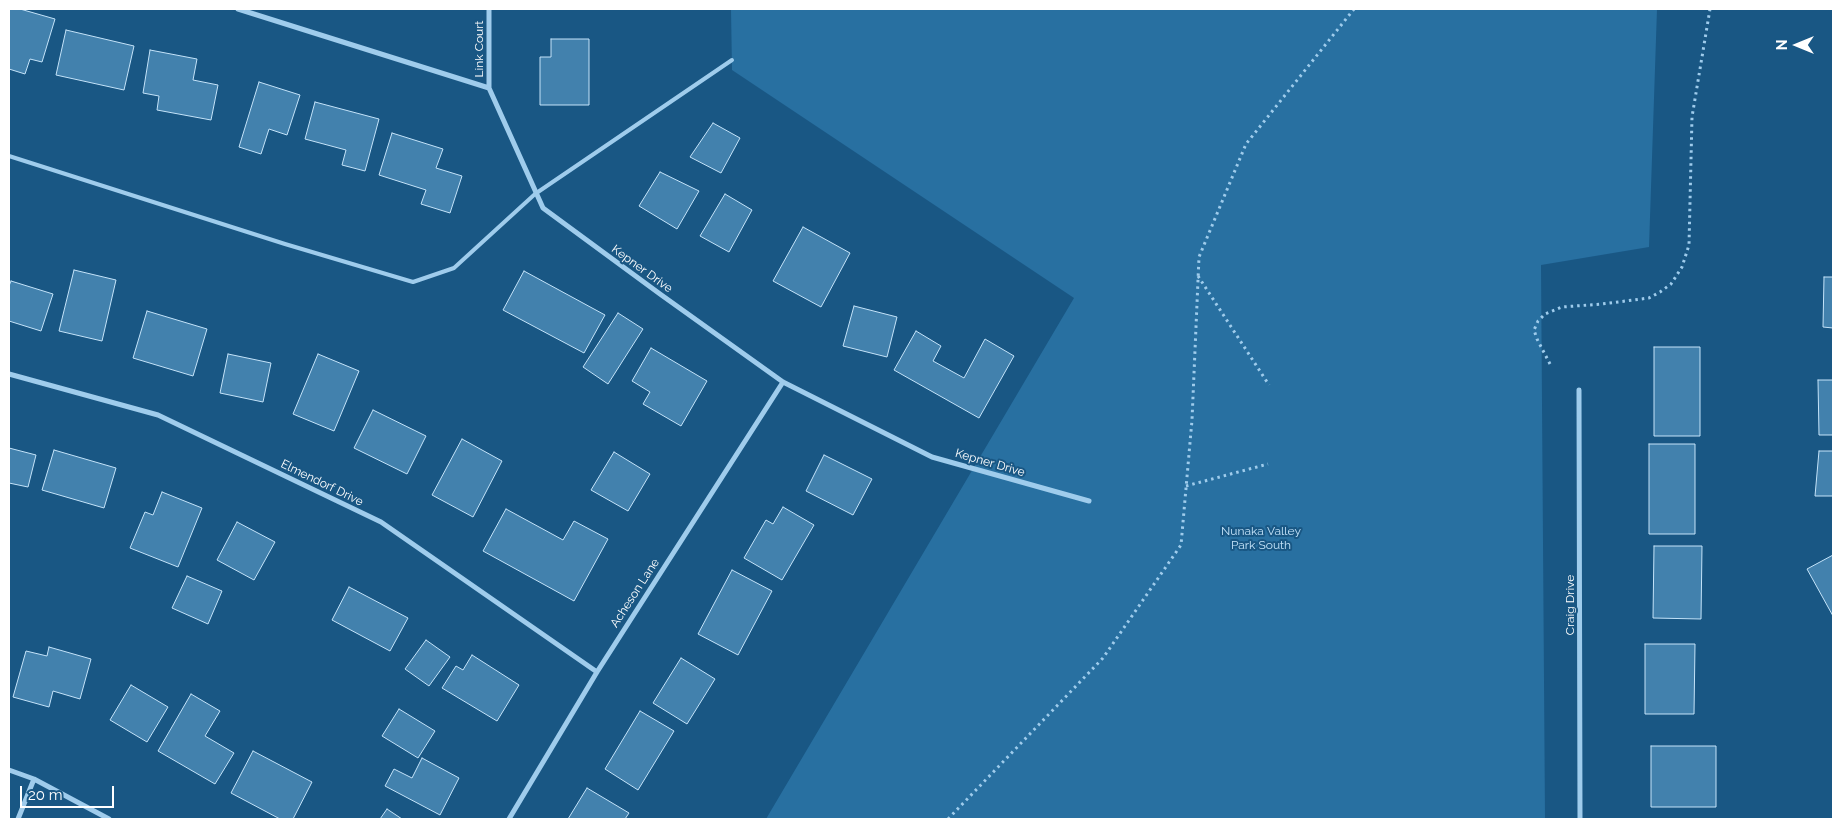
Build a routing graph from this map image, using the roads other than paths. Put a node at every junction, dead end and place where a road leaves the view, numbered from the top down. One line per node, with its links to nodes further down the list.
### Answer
1 (238, 9): 4 (street)
2 (489, 9): 4 (street, Link Court)
3 (732, 60): 6 (lane)
4 (489, 88): 6 (street, Kepner Drive)
5 (9, 156): 6 (lane)
6 (535, 194): 8 (street, Kepner Drive)
7 (9, 374): 11 (street, Elmendorf Drive)
8 (783, 382): 10 (street, Kepner Drive); 11 (street, Acheson Lane)
9 (1579, 390): 17 (street, Craig Drive)
10 (1089, 501)
11 (597, 672): 16 (street, Acheson Lane)
12 (9, 770): 13 (street)
13 (34, 779): 14 (street); 15 (street)
14 (18, 819)
15 (110, 819)
16 (509, 819)
17 (1580, 819)

